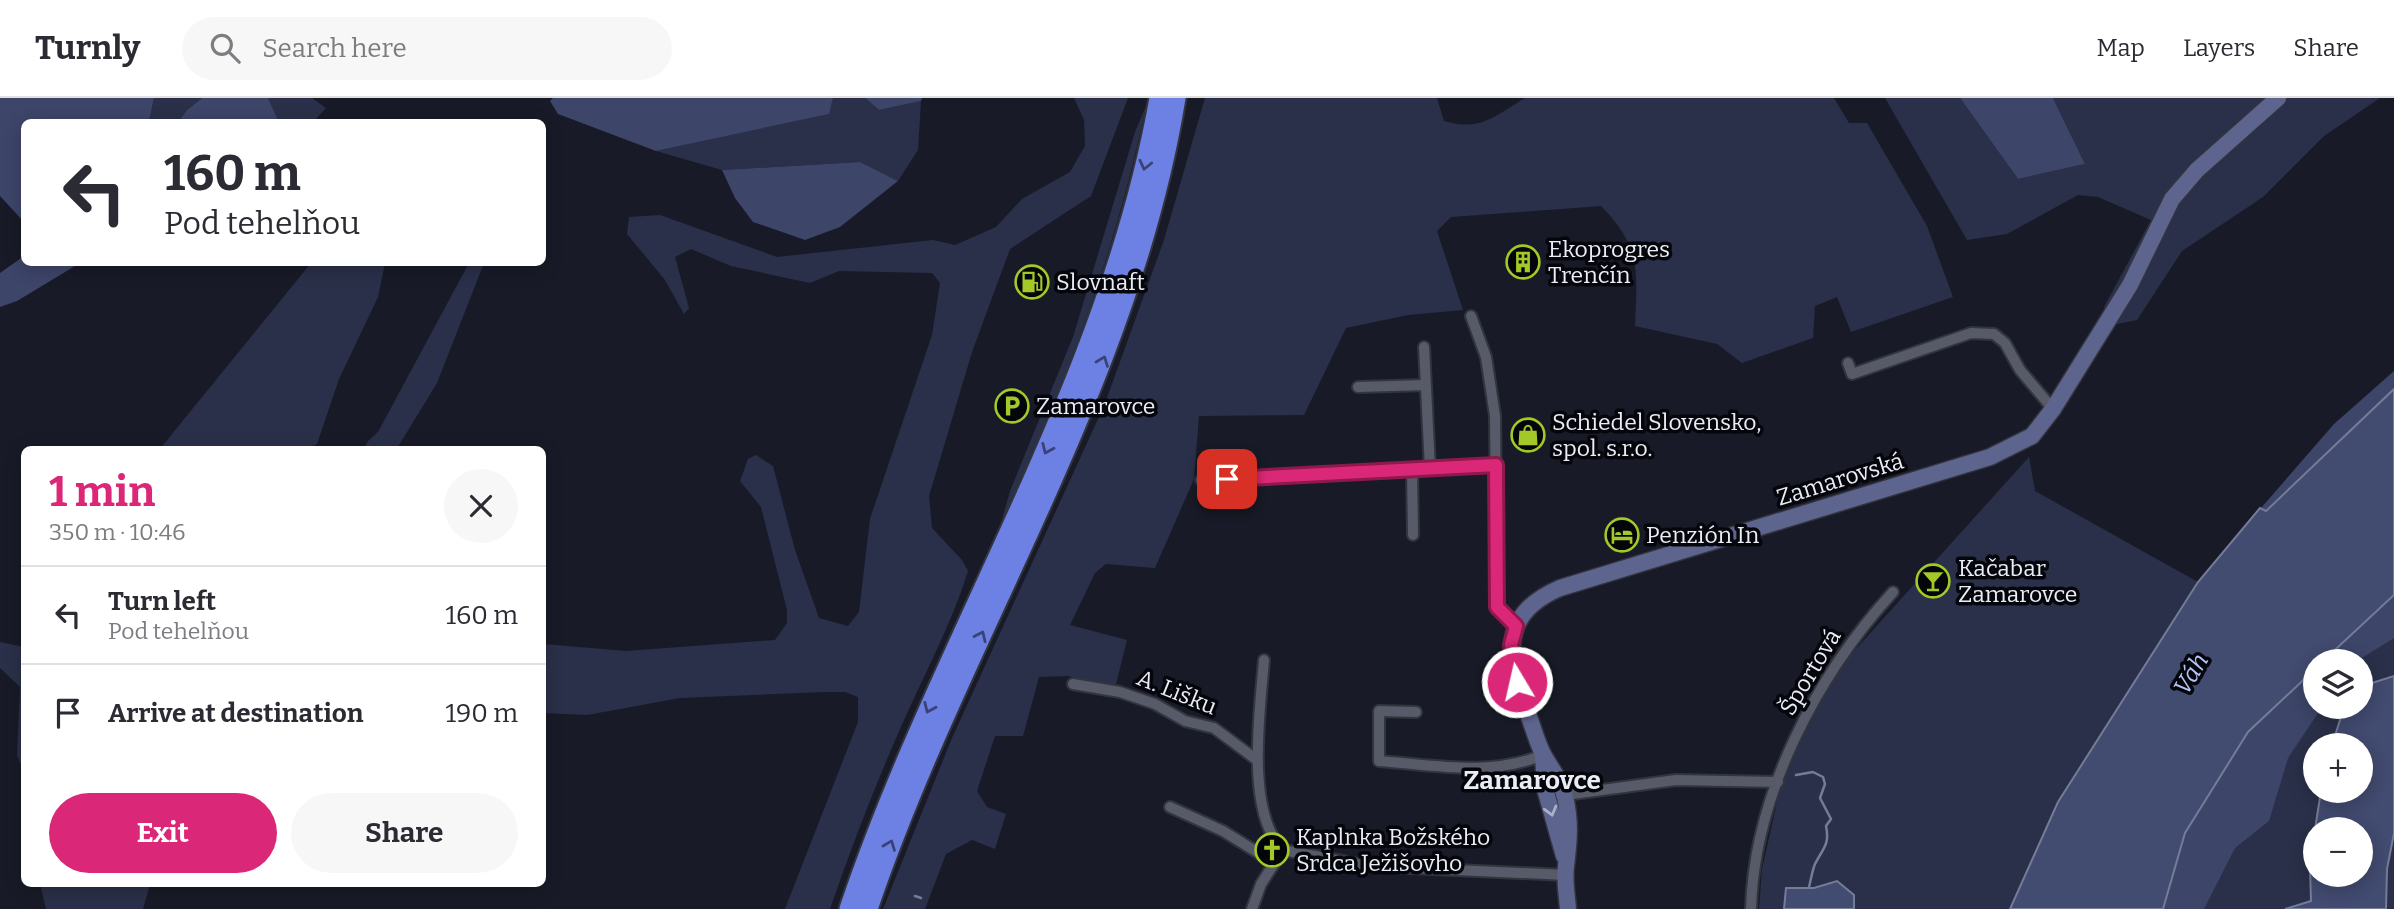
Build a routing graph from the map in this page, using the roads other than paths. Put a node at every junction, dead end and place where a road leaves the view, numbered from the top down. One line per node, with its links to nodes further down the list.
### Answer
1 (1158, 98): 28 (highway, one-way to 28)
2 (1176, 98): 29 (highway, one-way to 2)
3 (2278, 98): 9 (main road, Zamarovská)
4 (1471, 316): 10 (street)
5 (1424, 347): 7 (street)
6 (1848, 363): 9 (street)
7 (1426, 385): 8 (street); 12 (street)
8 (1358, 387)
9 (2053, 409): 16 (main road, Zamarovská)
10 (1496, 465): 12 (street); 16 (street)
11 (1412, 469): 12 (street); 13 (street); 14 (street)
12 (1430, 469)
13 (1201, 480)
14 (1413, 535)
15 (1893, 592): 22 (street, Športová)
16 (1516, 626): 20 (main road)
17 (1264, 660): 21 (street)
18 (1073, 684): 21 (street, A. Lišku)
19 (1416, 712): 20 (street)
20 (1543, 755): 23 (main road); 27 (main road, one-way to 27)
21 (1257, 760): 25 (street)
22 (1778, 782): 23 (street); 32 (street, Športová)
23 (1565, 795): 27 (main road)
24 (1170, 807): 26 (street)
25 (1283, 850): 26 (street); 27 (street)
26 (1273, 862): 30 (street)
27 (1566, 870): 31 (main road)
28 (849, 909)
29 (868, 909)
30 (1252, 909)
31 (1568, 909)
32 (1751, 909)

